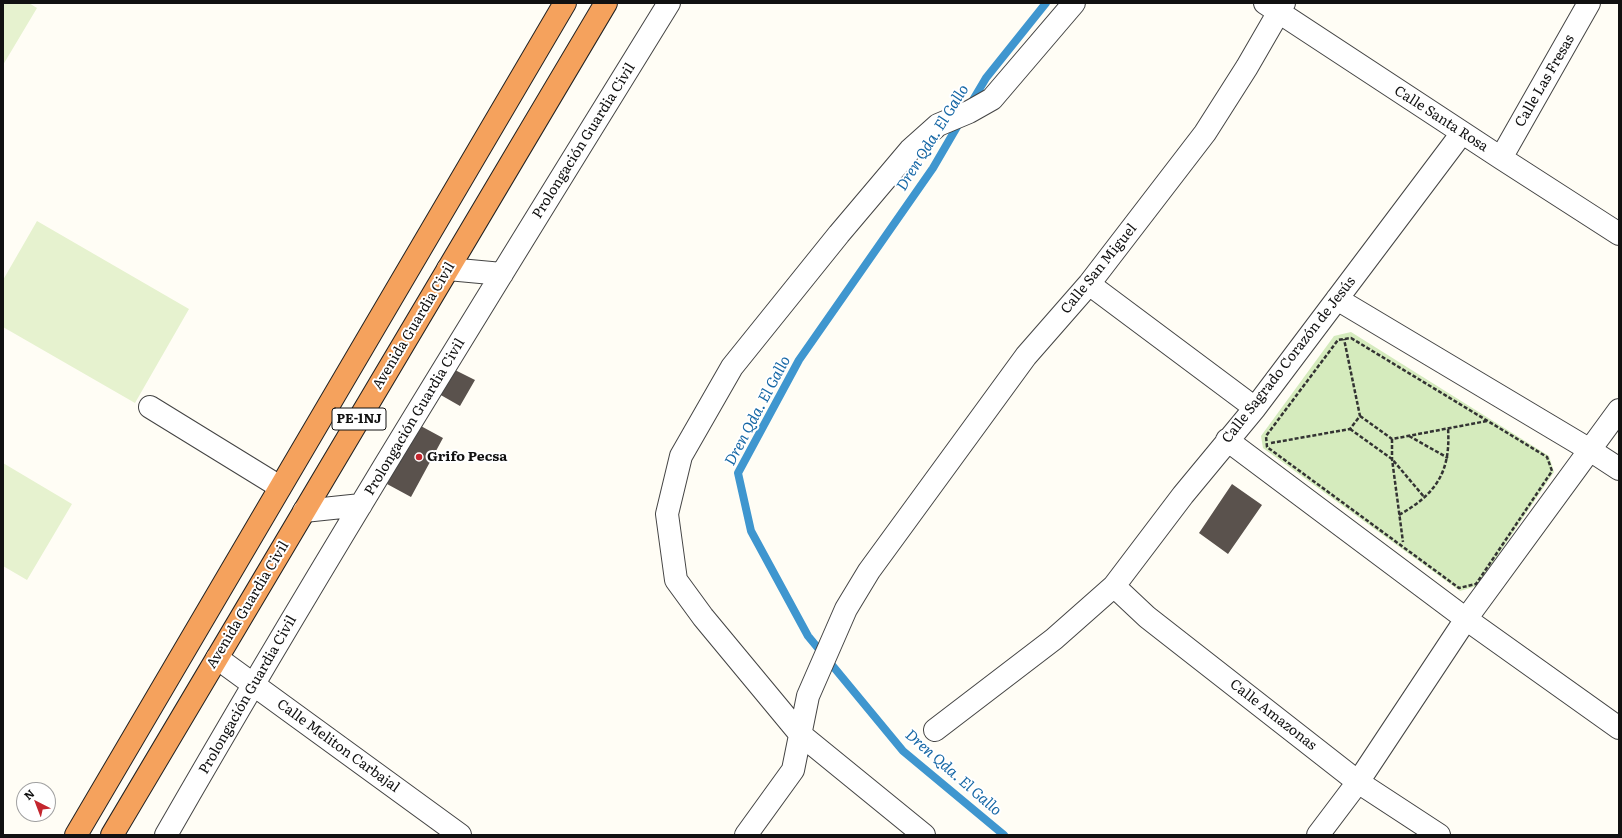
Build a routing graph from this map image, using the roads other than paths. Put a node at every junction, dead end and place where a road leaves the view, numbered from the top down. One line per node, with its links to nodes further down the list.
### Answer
1 (565, 3): 20 (highway, PE-1NJ)
2 (606, 3): 10 (highway, Avenida Guardia Civil / PE-1NJ)
3 (669, 3): 11 (street, Prolongación Guardia Civil)
4 (1074, 3): 29 (street)
5 (1589, 3): 8 (street, Calle Las Fresas)
6 (1276, 6): 7 (street, Calle Santa Rosa); 12 (street, Calle San Miguel)
7 (1462, 133): 8 (street, Calle Santa Rosa); 13 (street, Calle Sagrado Corazón de Jesús)
8 (1501, 158): 9 (street, Calle Santa Rosa)
9 (1619, 234)
10 (448, 269): 11 (street); 22 (highway, Avenida Guardia Civil / PE-1NJ)
11 (502, 274): 21 (street, Prolongación Guardia Civil)
12 (1089, 284): 15 (street); 29 (street, Calle San Miguel)
13 (1337, 299): 15 (street, Calle Sagrado Corazón de Jesús); 18 (street)
14 (150, 407): 20 (street)
15 (1255, 408): 17 (street, Calle Sagrado Corazón de Jesús)
16 (1619, 410): 18 (street)
17 (1227, 440): 23 (street, Calle Sagrado Corazón de Jesús); 24 (street)
18 (1590, 450): 19 (street); 24 (street)
19 (1619, 469)
20 (280, 488): 31 (highway, PE-1NJ)
21 (361, 505): 22 (street); 26 (street, Prolongación Guardia Civil)
22 (304, 511): 25 (highway, Avenida Guardia Civil / PE-1NJ)
23 (1114, 586): 28 (street, Calle Sagrado Corazón de Jesús); 30 (street, Calle Amazonas)
24 (1466, 619): 27 (street); 30 (street)
25 (217, 658): 26 (street, Calle Meliton Carbajal); 32 (highway, Avenida Guardia Civil / PE-1NJ)
26 (253, 684): 33 (street, Prolongación Guardia Civil); 34 (street, Calle Meliton Carbajal)
27 (1619, 728)
28 (935, 730)
29 (800, 734): 35 (street, Calle San Miguel); 36 (street)
30 (1358, 782): 37 (street); 38 (street, Calle Amazonas)
31 (76, 835)
32 (112, 835)
33 (166, 835)
34 (460, 835)
35 (746, 835)
36 (924, 835)
37 (1318, 835)
38 (1439, 835)

